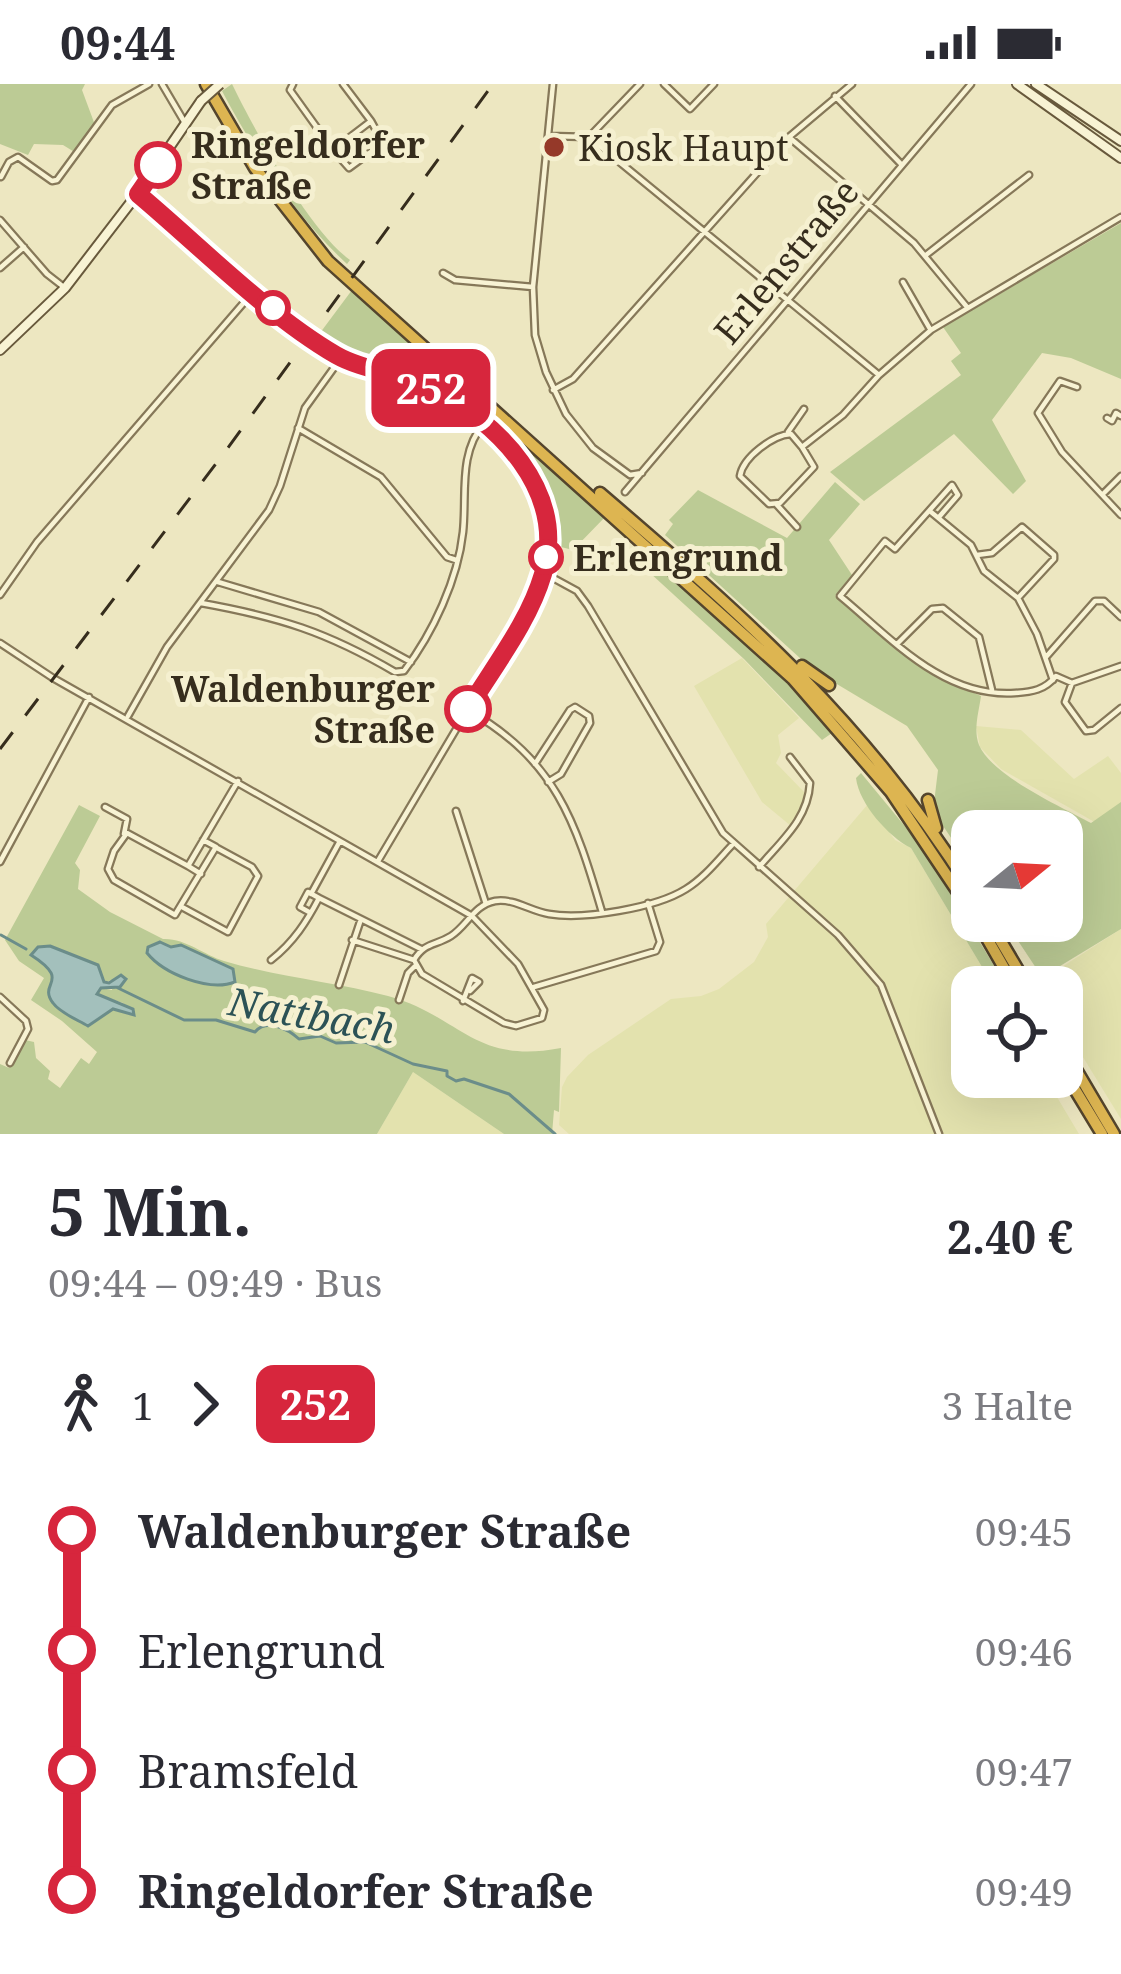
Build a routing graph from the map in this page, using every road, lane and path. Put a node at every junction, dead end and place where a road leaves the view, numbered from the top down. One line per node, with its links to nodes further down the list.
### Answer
1 (149, 84): 25 (street)
2 (162, 84): 16 (street)
3 (213, 84): 16 (street, bridge); 70 (highway)
4 (292, 84): 21 (street)
5 (344, 84): 15 (street)
6 (553, 84): 17 (street)
7 (640, 84): 19 (street)
8 (664, 84): 9 (street)
9 (714, 84)
10 (852, 84): 14 (street)
11 (971, 84): 23 (street, Erlenstraße)
12 (1017, 84): 22 (street)
13 (1036, 84): 20 (street)
14 (834, 96): 18 (street); 23 (street)
15 (370, 122): 21 (street); 21 (street)
16 (185, 123): 26 (street)
17 (548, 136): 19 (street); 36 (street)
18 (789, 136): 27 (street); 30 (street)
19 (589, 137): 30 (street)
20 (1121, 141)
21 (332, 150)
22 (1121, 158)
23 (902, 165): 27 (street, Erlenstraße)
24 (1029, 175): 32 (street)
25 (1, 177)
26 (138, 194): 37 (street); 38 (street)
27 (869, 204): 32 (street); 39 (street, Erlenstraße)
28 (1121, 217): 40 (street)
29 (0, 220): 31 (street)
30 (704, 232): 39 (street); 46 (street)
31 (24, 247): 33 (street); 37 (street)
32 (926, 255): 40 (street)
33 (0, 268)
34 (443, 273): 36 (street)
35 (903, 282): 41 (street)
36 (533, 286): 46 (street)
37 (65, 288): 42 (street)
38 (253, 292): 43 (street); 67 (street)
39 (787, 301): 44 (street); 54 (street, Erlenstraße)
40 (968, 307): 41 (street)
41 (931, 330): 44 (street)
42 (0, 350)
43 (341, 358): 50 (street); 51 (street)
44 (879, 375): 53 (street)
45 (1077, 387): 57 (street)
46 (553, 390): 54 (street)
47 (804, 409): 52 (street)
48 (1121, 416): 49 (street)
49 (1107, 418)
50 (484, 422): 64 (street); 65 (street)
51 (298, 428): 64 (street); 66 (street)
52 (788, 432): 53 (street); 58 (street)
53 (802, 447): 58 (street)
54 (642, 473): 56 (street, Erlenstraße)
55 (1121, 476): 57 (street)
56 (625, 492)
57 (1102, 495): 60 (street)
58 (777, 505): 62 (street)
59 (930, 511): 61 (street); 61 (street); 73 (street)
60 (1121, 514)
61 (939, 517): 63 (street)
62 (797, 527)
63 (977, 555): 68 (street); 68 (street)
64 (458, 561): 76 (street)
65 (544, 573): 84 (street); 96 (street)
66 (217, 581): 69 (street); 76 (street)
67 (0, 595)
68 (1018, 598): 74 (street)
69 (201, 603): 76 (street); 85 (street)
70 (722, 604): 75 (highway); 104 (highway)
71 (1121, 617): 74 (street)
72 (0, 643): 82 (street)
73 (897, 644): 81 (street); 81 (street)
74 (1046, 657): 78 (street)
75 (788, 658): 80 (highway); 98 (highway)
76 (411, 662)
77 (1121, 666): 79 (street)
78 (1053, 680): 79 (street); 81 (street)
79 (1072, 683): 83 (street)
80 (829, 685)
81 (993, 693)
82 (89, 697): 85 (street); 100 (street)
83 (1121, 708)
84 (468, 710): 87 (street); 99 (street)
85 (127, 718): 88 (street)
86 (790, 757): 102 (street)
87 (534, 766): 89 (street); 89 (street)
88 (238, 782): 94 (street); 95 (street)
89 (548, 782): 111 (street)
90 (928, 800): 98 (highway)
91 (105, 807): 93 (street)
92 (455, 812): 108 (street)
93 (124, 834): 101 (street); 109 (street)
94 (340, 839): 99 (street); 105 (street)
95 (203, 840): 97 (street); 101 (street)
96 (733, 844): 102 (street); 107 (street)
97 (216, 847): 103 (street); 109 (street)
98 (950, 857)
99 (378, 861): 112 (street)
100 (0, 862)
101 (188, 866): 103 (street)
102 (759, 867): 127 (street)
103 (201, 874): 109 (street)
104 (951, 880)
105 (310, 894): 106 (street); 110 (street)
106 (319, 898): 110 (street); 113 (street)
107 (648, 903): 111 (street); 119 (street)
108 (486, 904): 111 (street); 112 (street)
109 (182, 907)
110 (309, 912): 116 (street)
111 (602, 912)
112 (472, 916): 115 (street); 119 (street)
113 (360, 921): 114 (street); 115 (street)
114 (352, 940): 117 (street); 118 (street)
115 (421, 949): 117 (street)
116 (271, 960)
117 (415, 963): 122 (street); 123 (street)
118 (339, 985)
119 (534, 987): 123 (street)
120 (470, 991): 123 (street)
121 (0, 997): 124 (street)
122 (399, 1000)
123 (463, 1001)
124 (10, 1063)
125 (1083, 1082): 129 (highway)
126 (1080, 1098): 128 (highway)
127 (939, 1134)
128 (1102, 1134)
129 (1114, 1134)

